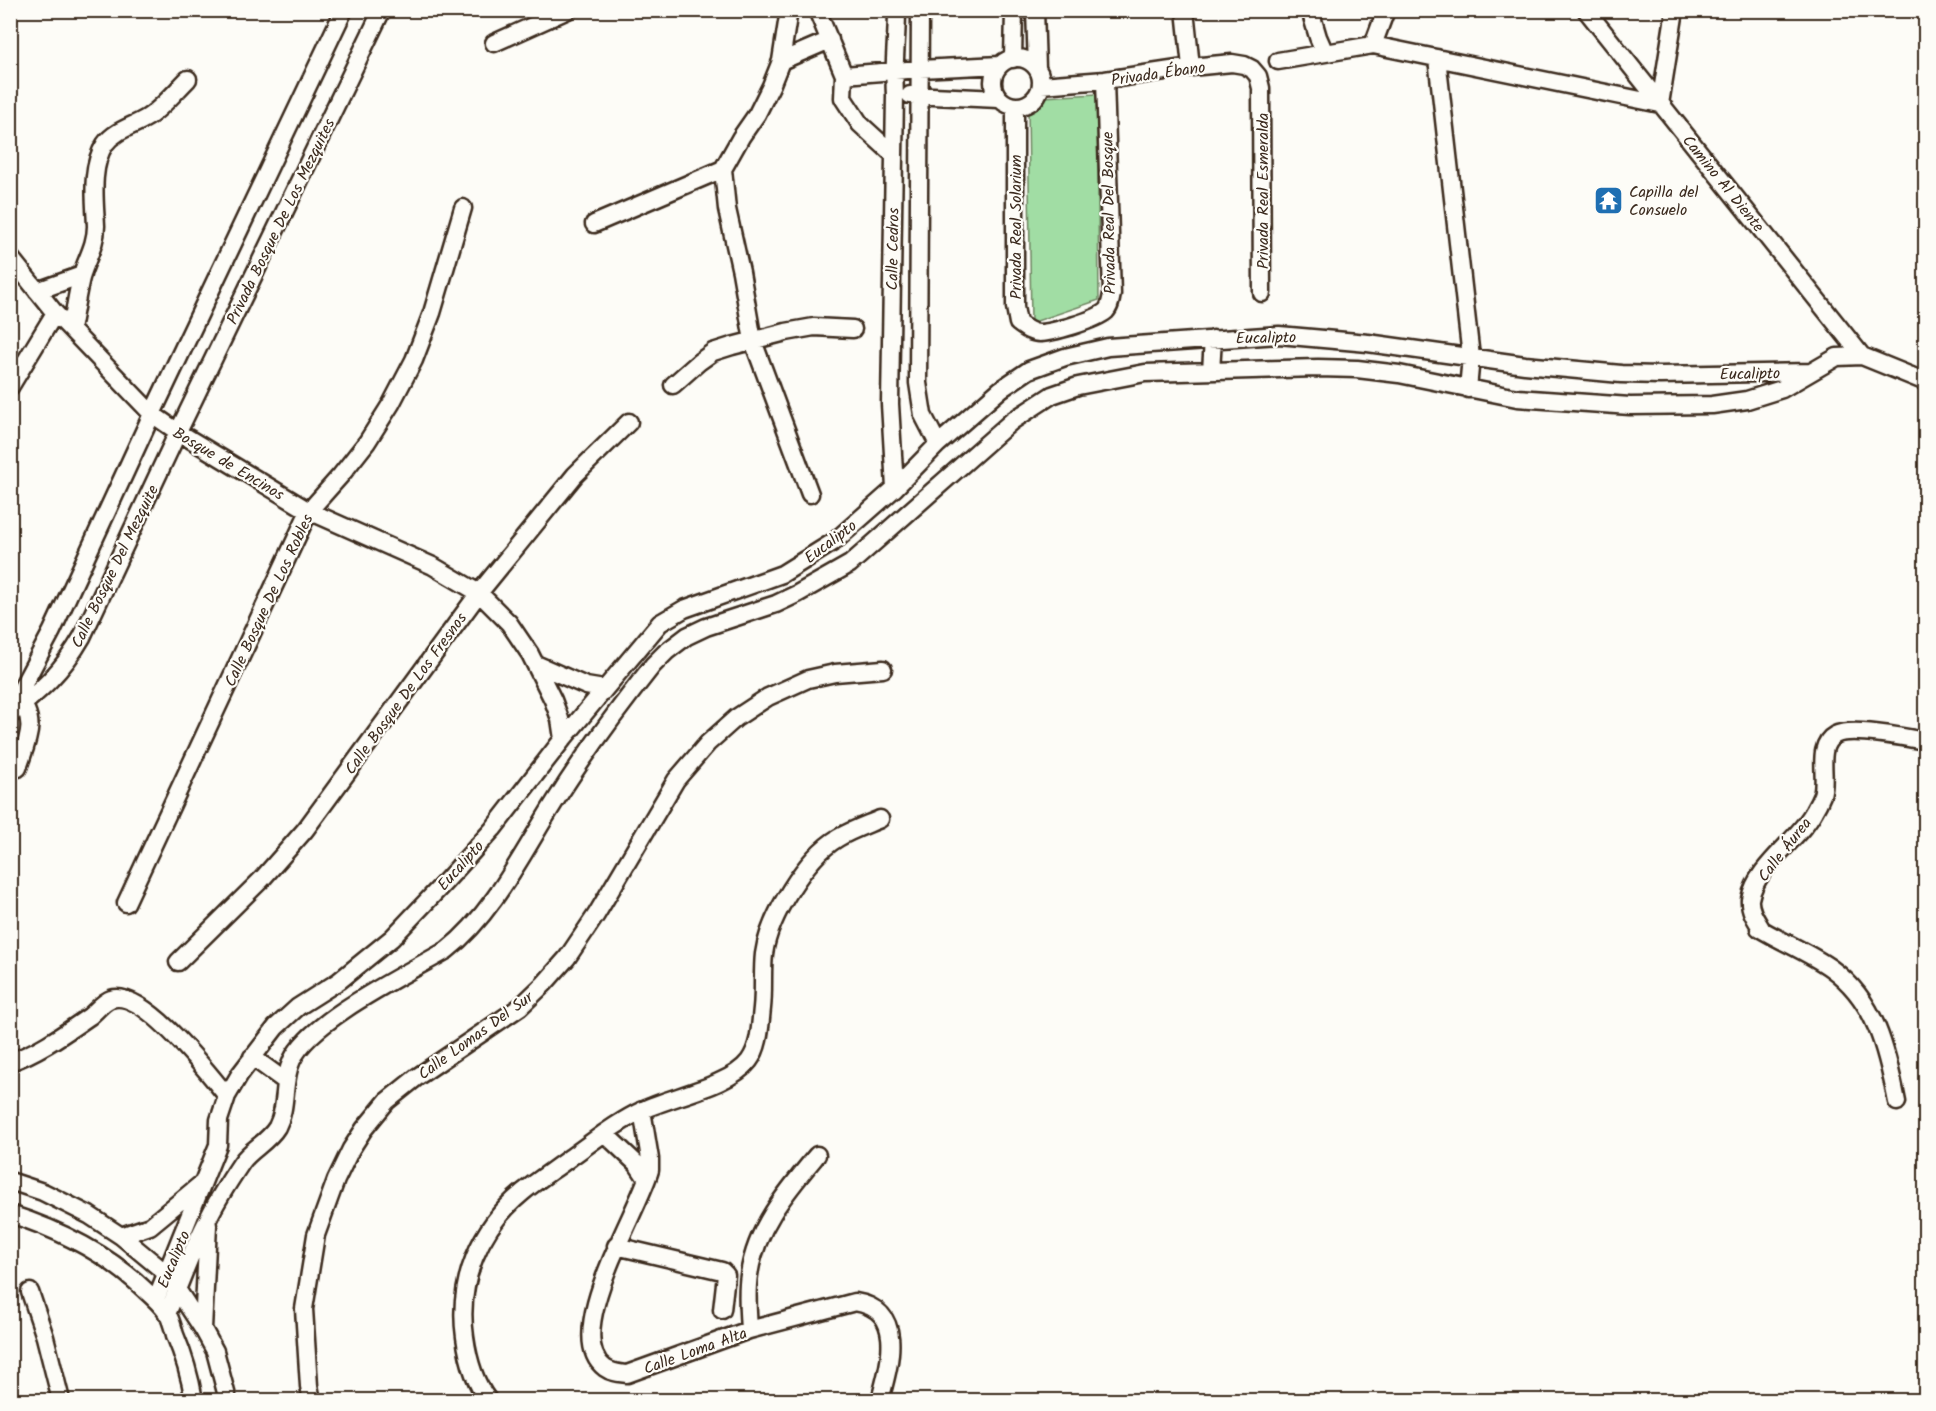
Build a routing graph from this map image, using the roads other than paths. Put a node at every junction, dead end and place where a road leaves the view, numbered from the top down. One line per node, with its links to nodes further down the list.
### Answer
1 (344, 10): 61 (street, Privada Bosque De Los Mezquites)
2 (382, 10): 63 (street, Privada Bosque De Los Mezquites)
3 (568, 10): 16 (street)
4 (789, 10): 20 (street)
5 (817, 10): 15 (street)
6 (897, 10): 26 (street, Calle Cedros)
7 (920, 10): 25 (street, Calle Cedros)
8 (1014, 10): 22 (street)
9 (1035, 10): 24 (street)
10 (1185, 10): 23 (street)
11 (1310, 10): 18 (street)
12 (1386, 10): 17 (street)
13 (1586, 10): 35 (street, Camino Al Diente)
14 (1675, 10): 35 (street)
15 (830, 39): 20 (street); 27 (street)
16 (494, 43)
17 (1373, 45): 18 (street); 19 (street)
18 (1324, 53): 21 (street)
19 (1437, 58): 35 (street); 52 (street)
20 (781, 61): 38 (street)
21 (1278, 61)
22 (1006, 62): 24 (street); 25 (street); 34 (street)
23 (1191, 67): 29 (street, Privada Ébano); 31 (street, Privada Ébano)
24 (1036, 68): 30 (street)
25 (920, 69): 26 (street); 32 (street, Calle Cedros)
26 (894, 72): 27 (street); 33 (street, Calle Cedros)
27 (844, 75): 37 (street)
28 (188, 79): 42 (street)
29 (1105, 80): 30 (street, Privada Ébano); 46 (street, Privada Real Del Bosque)
30 (1041, 85): 36 (street)
31 (1261, 88): 44 (street, Privada Real Esmeralda)
32 (921, 94): 33 (street); 34 (street); 59 (street, Calle Cedros)
33 (895, 95): 37 (street, Calle Cedros)
34 (999, 99): 36 (street)
35 (1660, 104): 51 (street, Camino Al Diente)
36 (1016, 106): 46 (street, Privada Real Solarium)
37 (894, 155): 60 (street, Calle Cedros)
38 (723, 169): 40 (street); 50 (street)
39 (463, 208): 67 (street, Calle Bosque De Los Robles)
40 (594, 224)
41 (10, 257): 43 (street, Bosque de Encinos)
42 (82, 275): 43 (street); 47 (street)
43 (37, 291): 45 (street, Bosque de Encinos)
44 (1262, 293)
45 (55, 313): 47 (street, Bosque de Encinos); 57 (street)
46 (1075, 325)
47 (71, 329): 61 (street, Bosque de Encinos)
48 (853, 329): 50 (street)
49 (1213, 339): 52 (street, Eucalipto); 53 (street); 64 (street, Eucalipto)
50 (753, 341): 56 (street); 66 (street)
51 (1862, 356): 54 (street, Eucalipto); 55 (street, Eucalipto)
52 (1471, 357): 54 (street, Eucalipto); 58 (street)
53 (1211, 371): 58 (street, Eucalipto); 82 (street, Eucalipto)
54 (1812, 372): 58 (street, Eucalipto)
55 (1925, 382)
56 (673, 385)
57 (10, 387)
58 (1468, 389)
59 (919, 399): 60 (street); 64 (street, Calle Cedros)
60 (890, 404): 65 (street, Calle Cedros)
61 (152, 414): 63 (street, Bosque de Encinos); 72 (street, Calle Bosque Del Mezquite)
62 (629, 422): 68 (street, Calle Bosque De Los Fresnos)
63 (178, 432): 67 (street, Bosque de Encinos); 72 (street, Calle Bosque Del Mezquite)
64 (938, 444): 65 (street, Eucalipto)
65 (895, 488): 71 (street, Eucalipto)
66 (810, 494)
67 (309, 511): 68 (street, Bosque de Encinos); 78 (street, Calle Bosque De Los Robles)
68 (478, 593): 69 (street, Bosque de Encinos); 79 (street, Calle Bosque De Los Fresnos)
69 (536, 664): 71 (street); 74 (street, Bosque de Encinos)
70 (883, 669): 108 (street, Calle Lomas Del Sur)
71 (604, 689): 74 (street, Eucalipto)
72 (16, 700): 73 (street, Calle Bosque Del Mezquite); 76 (street)
73 (10, 715)
74 (563, 739): 80 (street, Eucalipto)
75 (1926, 741): 84 (street, Calle Áurea)
76 (18, 768)
77 (880, 819): 85 (street)
78 (126, 903)
79 (178, 962)
80 (252, 1057): 82 (street); 83 (street, Eucalipto)
81 (10, 1062): 83 (street)
82 (285, 1081): 89 (street, Eucalipto)
83 (227, 1096): 87 (street, Eucalipto)
84 (1897, 1102)
85 (642, 1110): 86 (street); 90 (street, Calle Loma Alta)
86 (604, 1134): 90 (street); 109 (street)
87 (218, 1145): 89 (street); 92 (street, Eucalipto)
88 (817, 1155): 104 (street)
89 (244, 1159): 94 (street, Eucalipto)
90 (647, 1179): 96 (street, Calle Loma Alta)
91 (10, 1181): 95 (street)
92 (204, 1181): 95 (street); 97 (street, Eucalipto)
93 (10, 1214): 100 (street)
94 (208, 1217): 98 (street, Eucalipto); 103 (street)
95 (122, 1236): 97 (street)
96 (616, 1246): 101 (street); 104 (street, Calle Loma Alta)
97 (166, 1274): 98 (street); 100 (street, Eucalipto)
98 (177, 1291): 102 (street, Eucalipto); 103 (street)
99 (30, 1292): 105 (street)
100 (156, 1299): 102 (street)
101 (722, 1310)
102 (167, 1314): 106 (street)
103 (203, 1329): 107 (street)
104 (749, 1330): 110 (street, Calle Loma Alta)
105 (61, 1401)
106 (194, 1401)
107 (228, 1401)
108 (312, 1401)
109 (488, 1401)
110 (880, 1401)

